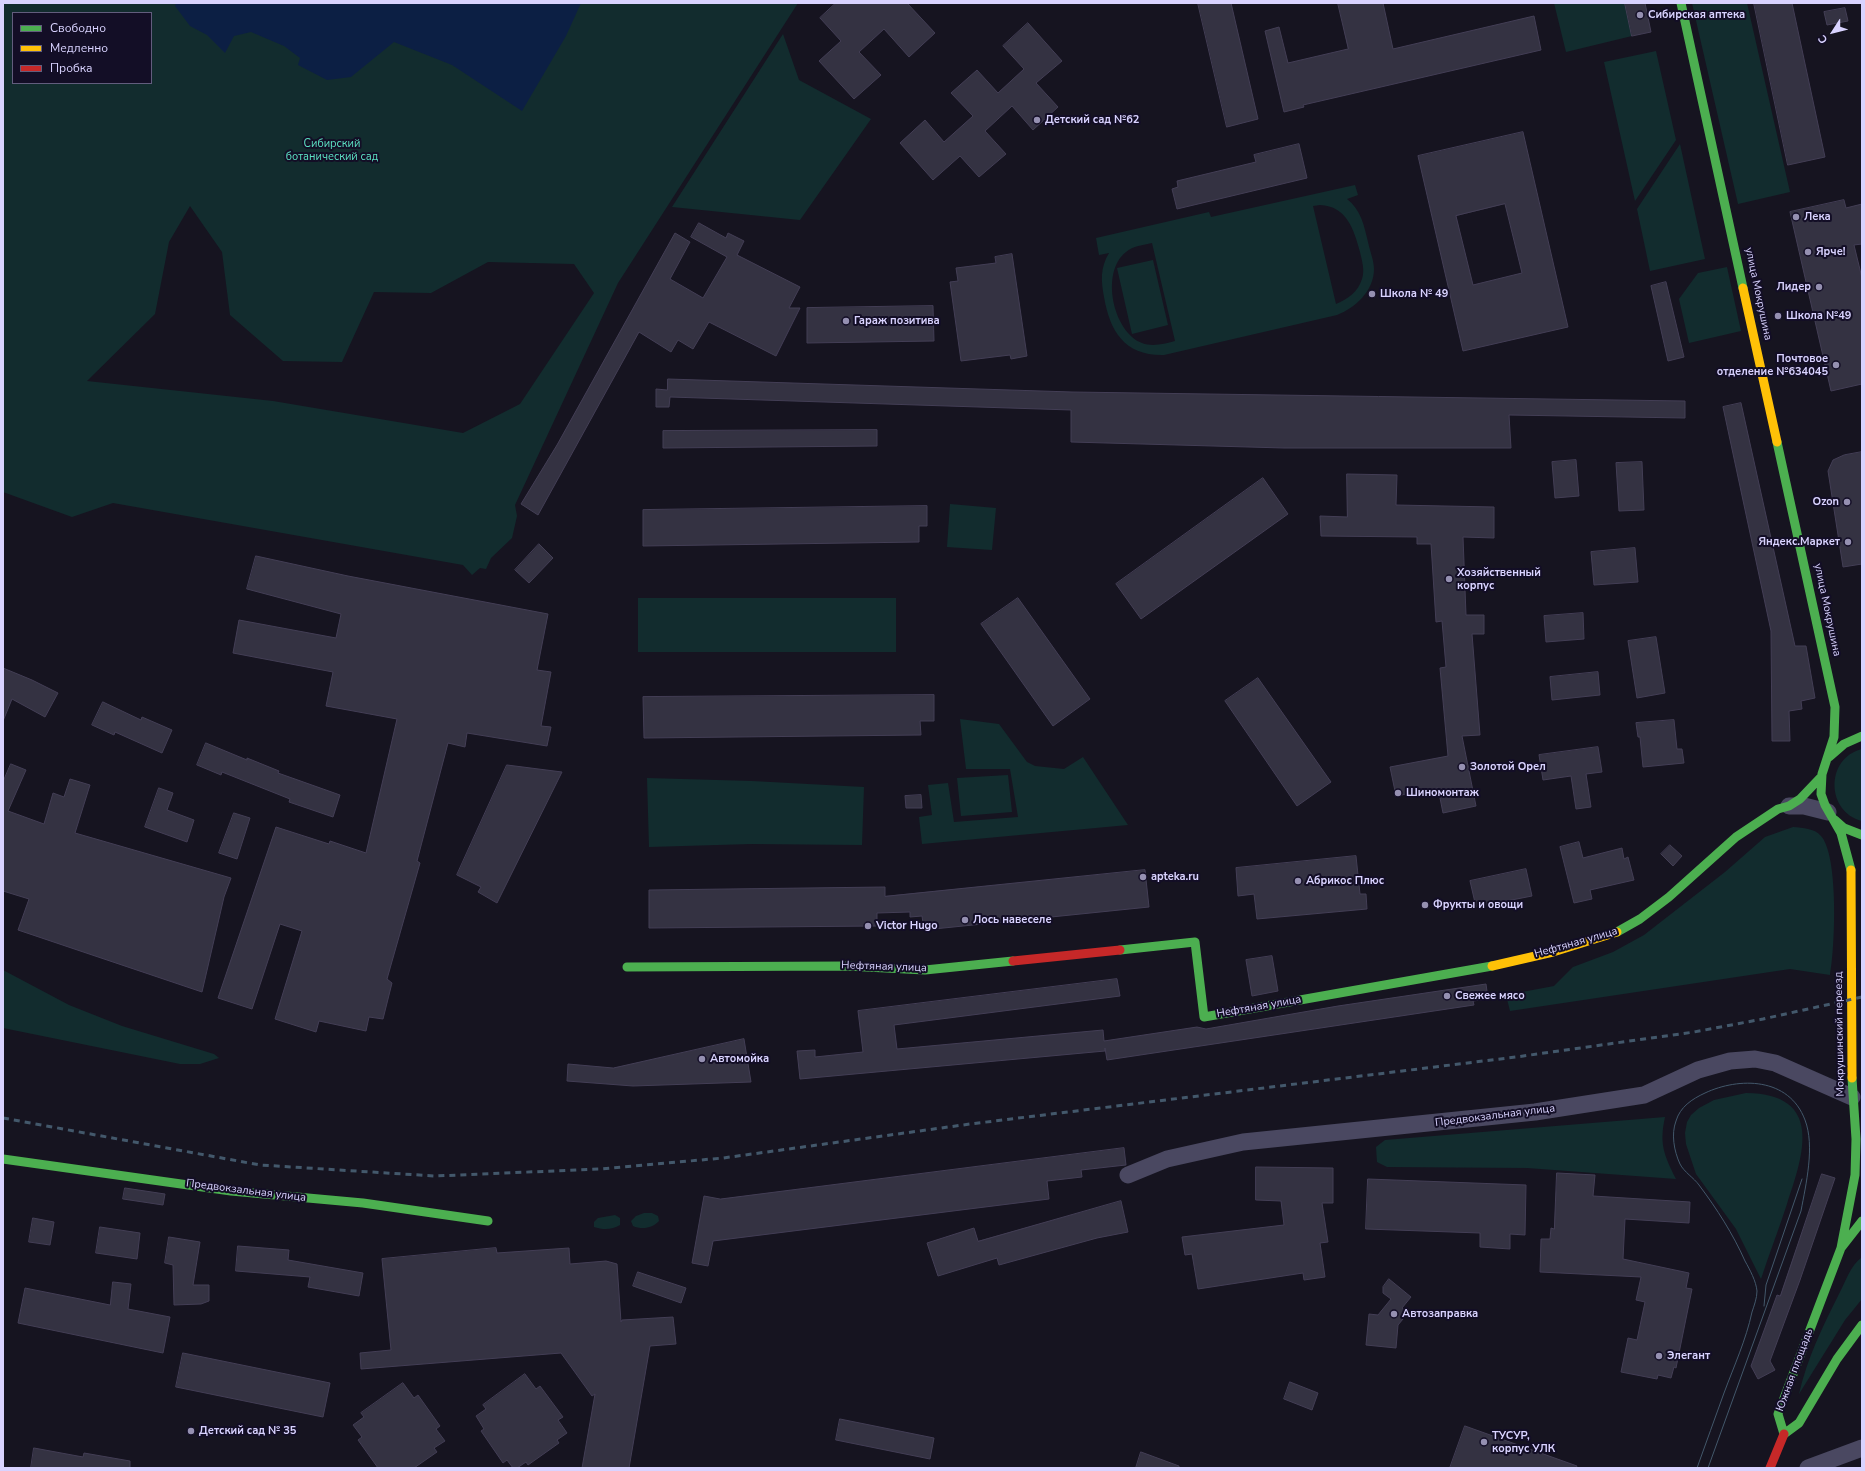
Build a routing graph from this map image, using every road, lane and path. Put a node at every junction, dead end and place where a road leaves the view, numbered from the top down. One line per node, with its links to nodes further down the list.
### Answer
1 (1681, 3): 2 (street, улица Мокрушина)
2 (1835, 708): 3 (street); 5 (street)
3 (1843, 719)
4 (1862, 736): 5 (street)
5 (1829, 757): 6 (street)
6 (1821, 777): 7 (street, Нефтяная улица); 8 (street)
7 (1789, 806): 8 (street, Нефтяная улица); 10 (street, Нефтяная улица)
8 (1831, 816): 9 (street); 11 (street, Мокрушинский переезд)
9 (1862, 835)
10 (627, 967)
11 (1852, 1097): 13 (street, Предвокзальная улица); 17 (street, Мокрушинский переезд)
12 (3, 1159): 14 (street, Предвокзальная улица)
13 (1128, 1175)
14 (488, 1221)
15 (1862, 1221): 17 (street, Южная площадь)
16 (1862, 1239): 17 (street)
17 (1841, 1248): 19 (street, Южная площадь)
18 (1862, 1325): 19 (street, Южная площадь)
19 (1784, 1434): 21 (street)
20 (1862, 1448): 22 (street)
21 (1770, 1468)
22 (1808, 1468)

